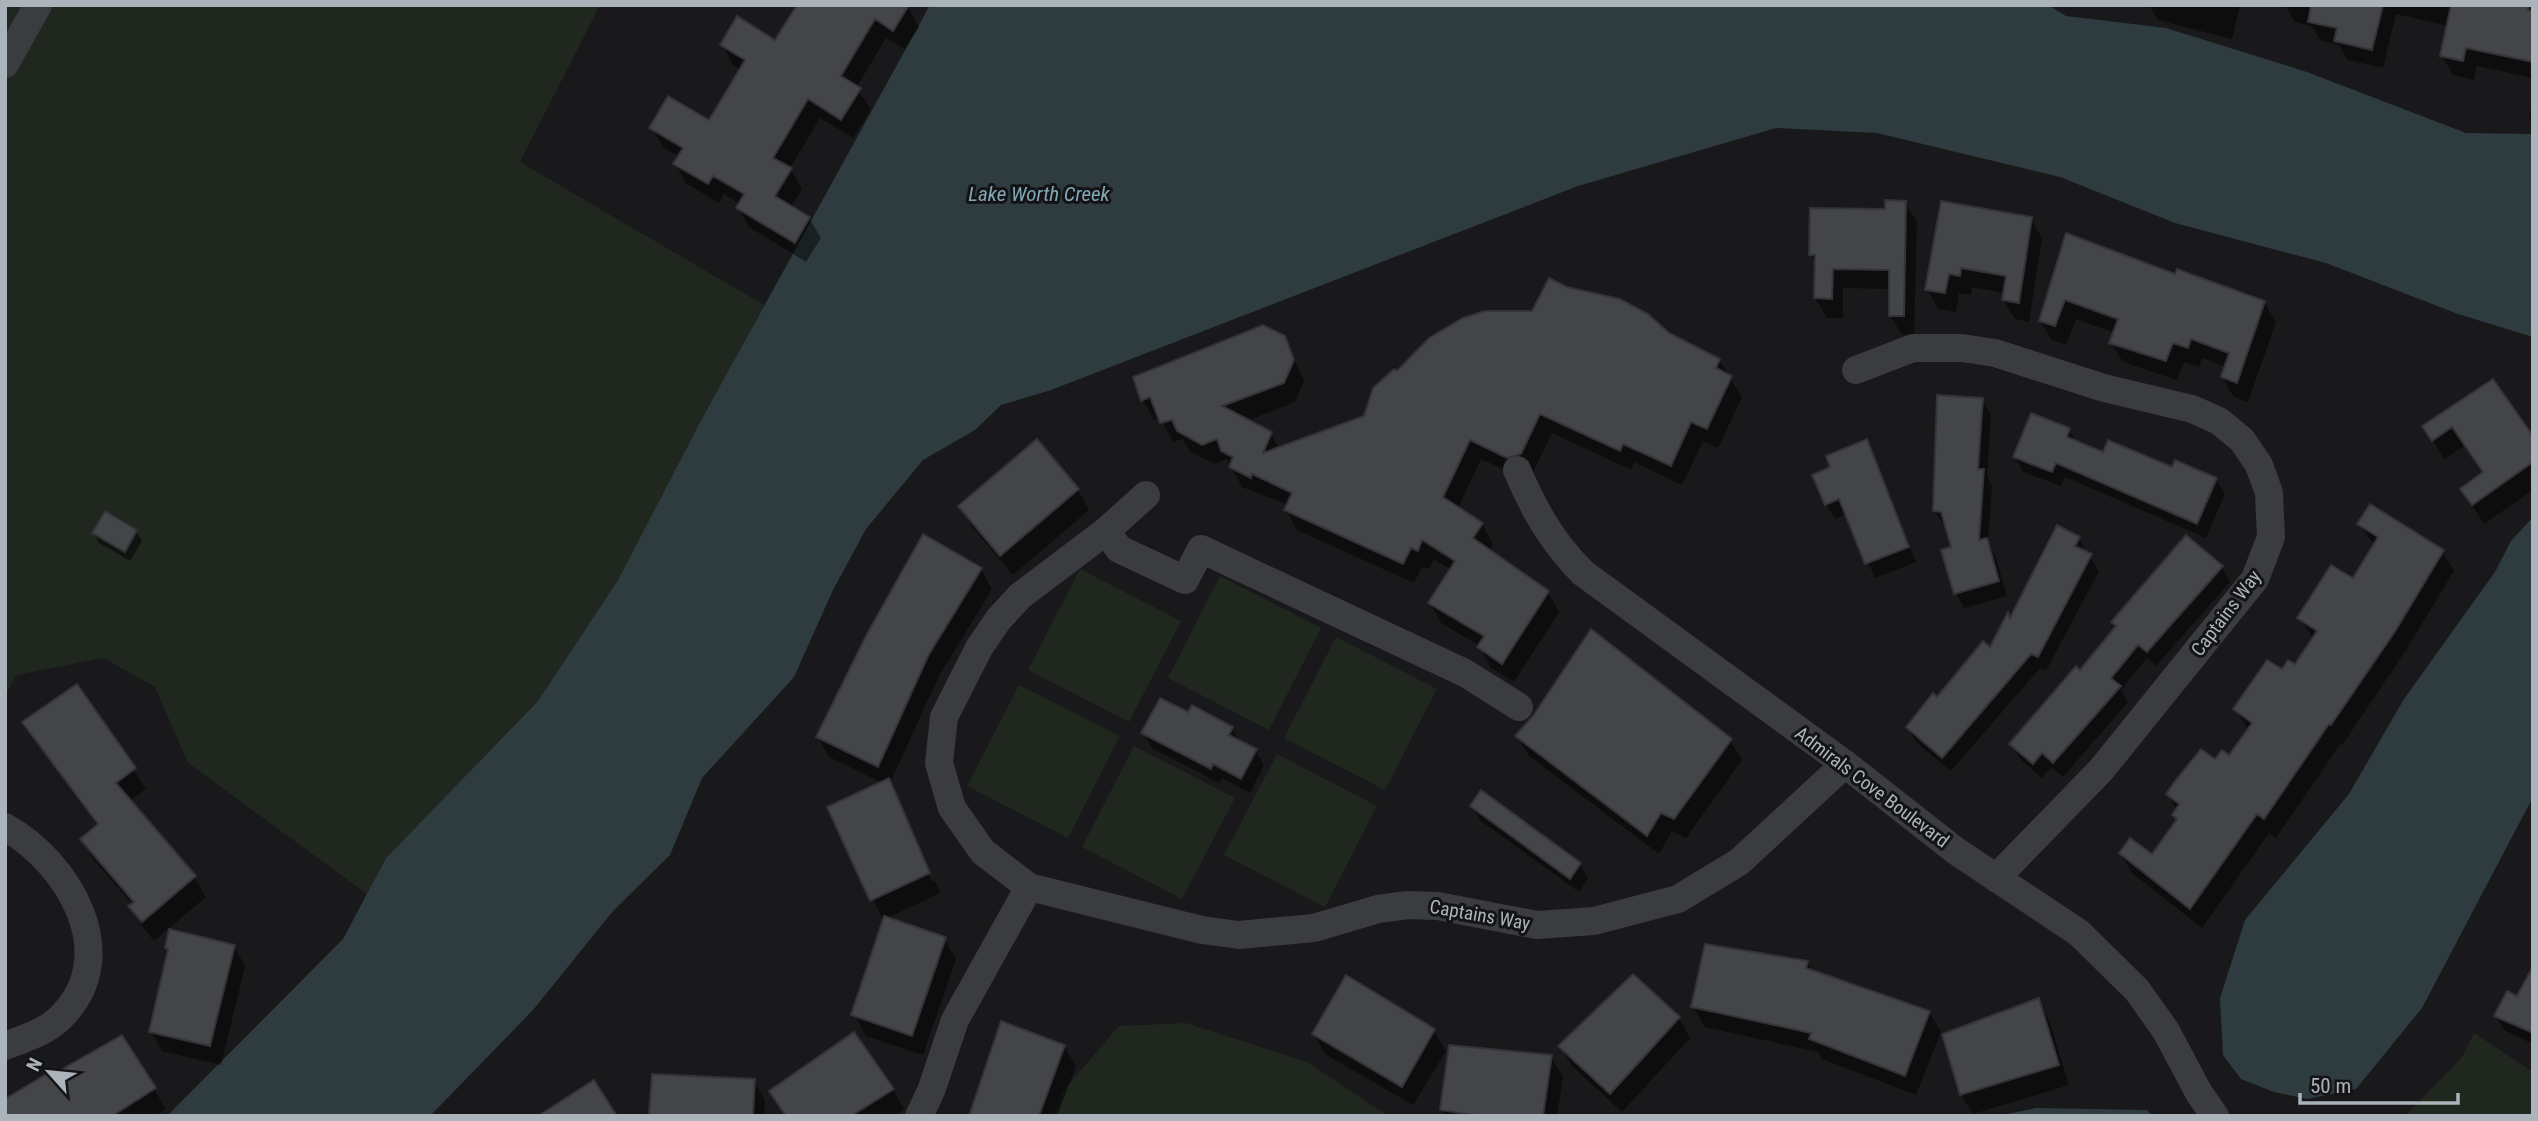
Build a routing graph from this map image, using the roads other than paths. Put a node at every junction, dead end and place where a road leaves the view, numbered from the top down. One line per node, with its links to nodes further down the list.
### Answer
1 (38, 5): 2 (street)
2 (5, 64)
3 (1856, 370): 10 (street, Captains Way)
4 (1517, 470): 8 (street, Admirals Cove Boulevard)
5 (1146, 495): 6 (street, Captains Way)
6 (1106, 531): 7 (street); 11 (street, Captains Way)
7 (1519, 707)
8 (1845, 764): 10 (street, Admirals Cove Boulevard); 11 (street, Captains Way)
9 (5, 827): 12 (street)
10 (1996, 877): 14 (street, Admirals Cove Boulevard)
11 (1029, 887): 13 (street)
12 (5, 1046)
13 (919, 1116)
14 (2216, 1116)

